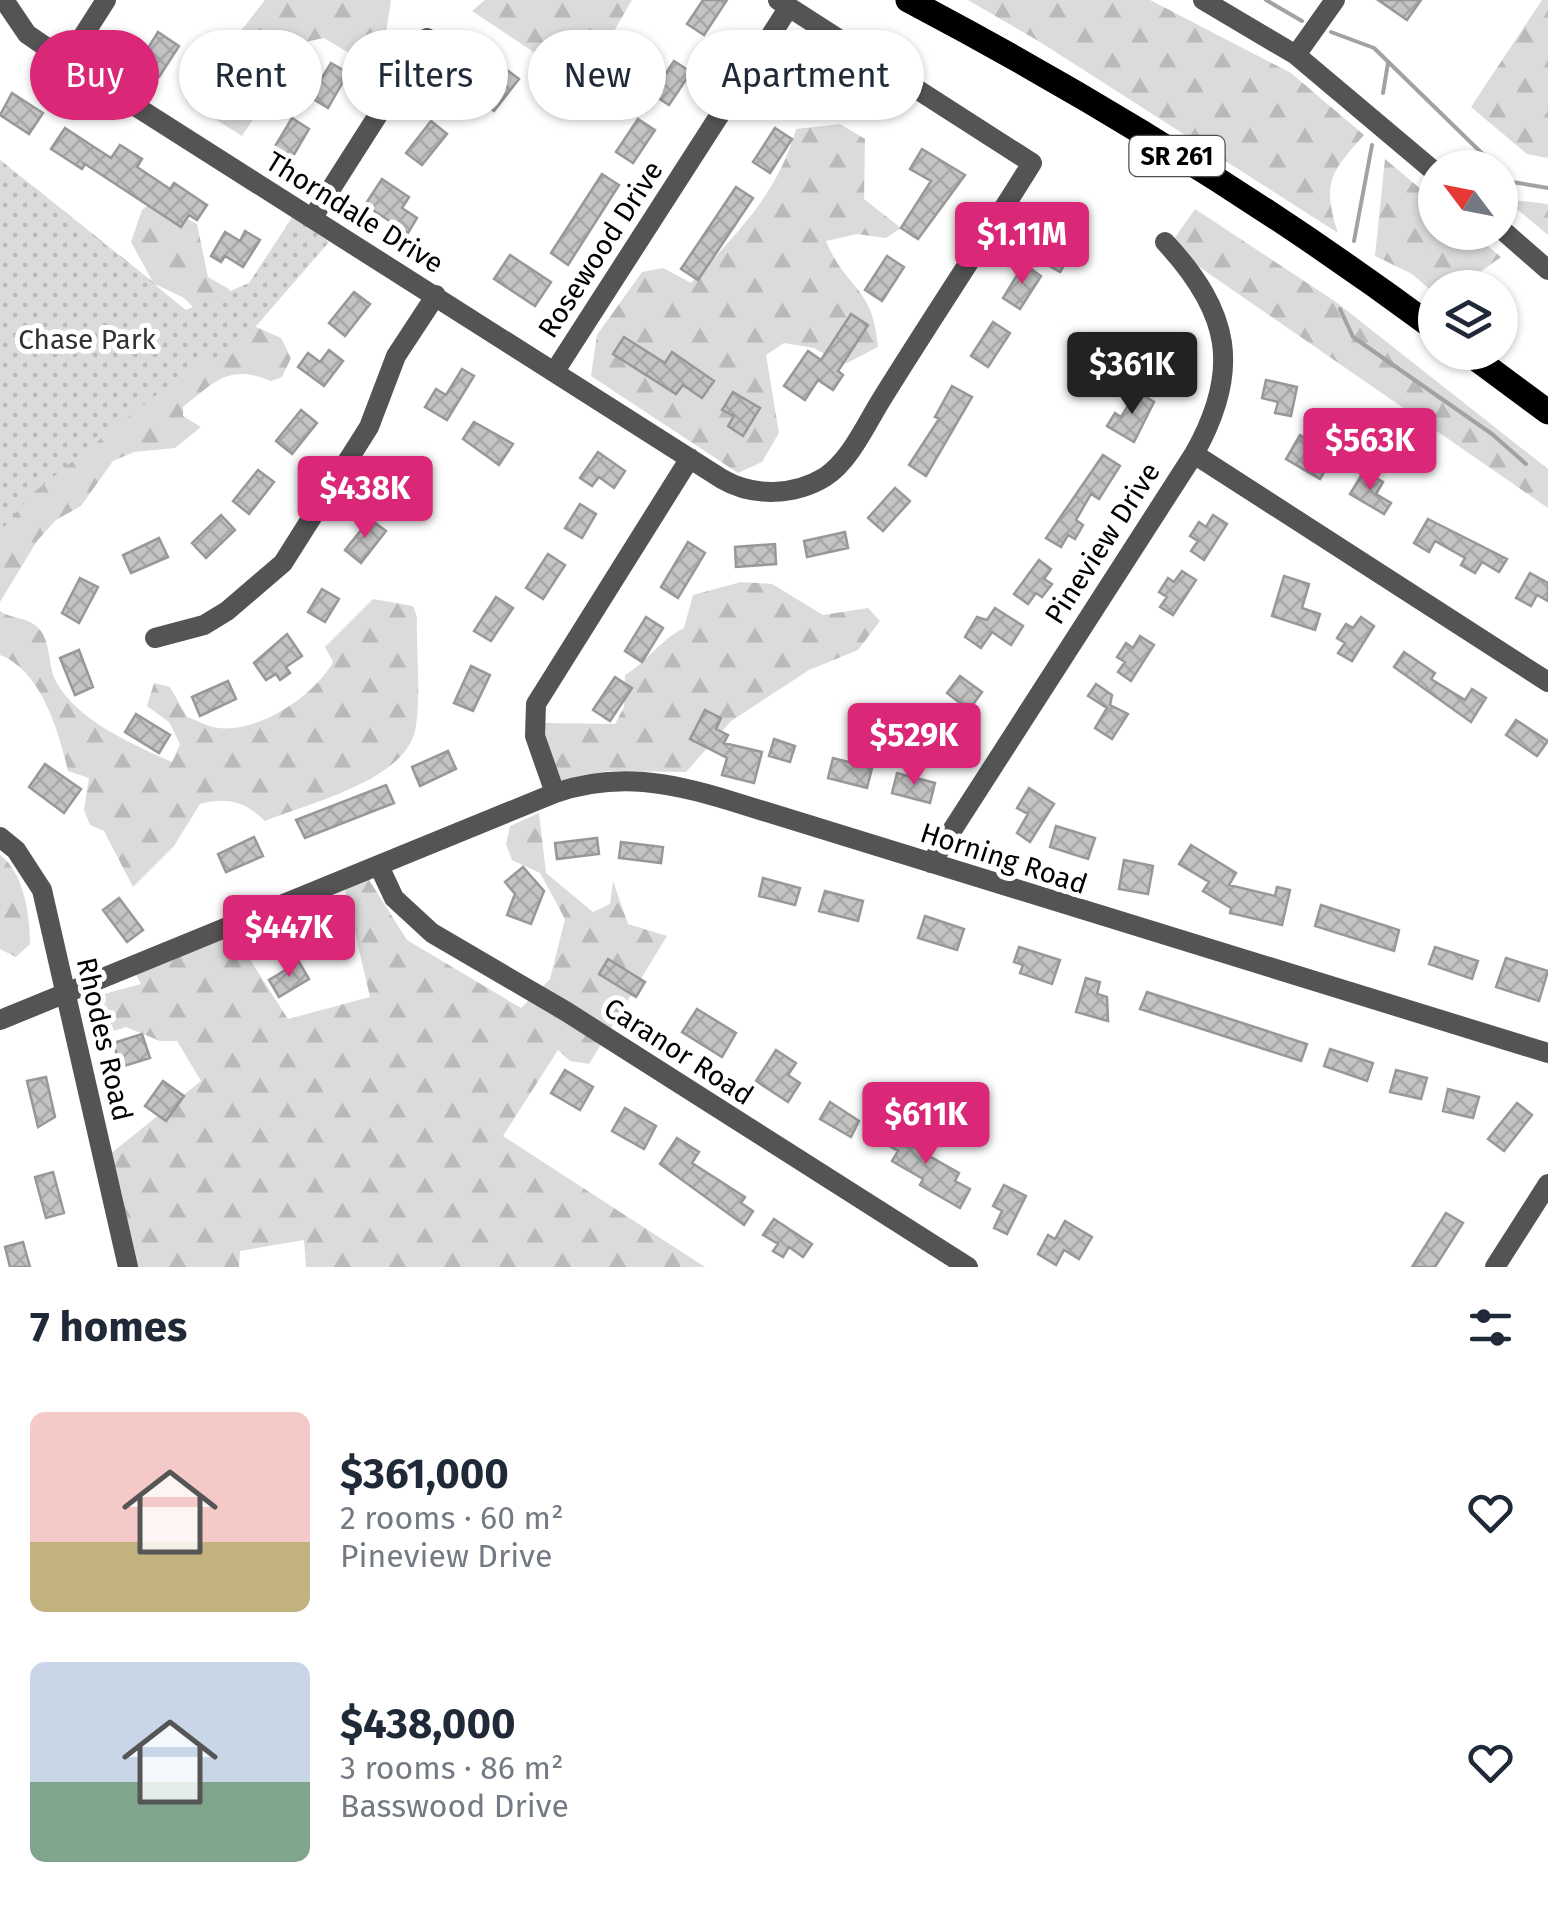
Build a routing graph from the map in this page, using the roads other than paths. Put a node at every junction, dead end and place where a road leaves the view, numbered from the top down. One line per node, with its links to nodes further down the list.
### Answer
1 (4, 0): 8 (street, Thorndale Drive)
2 (106, 0): 7 (street)
3 (908, 0): 18 (main road, SR 261)
4 (1203, 0): 9 (street)
5 (1335, 0): 9 (street)
6 (784, 3): 19 (street, Rosewood Drive); 23 (street, Thorndale Drive)
7 (87, 30)
8 (30, 36)
9 (1296, 55): 12 (street)
10 (159, 120): 13 (street, Thorndale Drive)
11 (374, 120): 13 (street)
12 (1418, 158)
13 (312, 217): 17 (street, Thorndale Drive)
14 (1165, 242): 22 (street, Pineview Drive)
15 (1518, 244): 16 (street)
16 (1548, 270)
17 (436, 295): 19 (street, Thorndale Drive); 24 (street)
18 (1418, 317)
19 (555, 370): 23 (street, Thorndale Drive)
20 (1491, 370): 21 (main road)
21 (1548, 412)
22 (1194, 454): 25 (street); 28 (street, Pineview Drive)
23 (690, 458): 26 (street)
24 (155, 638)
25 (1548, 682)
26 (555, 793): 28 (street, Horning Road); 29 (street, Horning Road)
27 (0, 837): 30 (street, Rhodes Road)
28 (931, 863): 32 (street, Horning Road)
29 (379, 866): 30 (street, Horning Road); 35 (street, Caranor Road)
30 (66, 994): 31 (street, Horning Road); 34 (street, Rhodes Road)
31 (0, 1020)
32 (1548, 1053)
33 (1548, 1184): 36 (street)
34 (128, 1267)
35 (968, 1267)
36 (1495, 1267)

